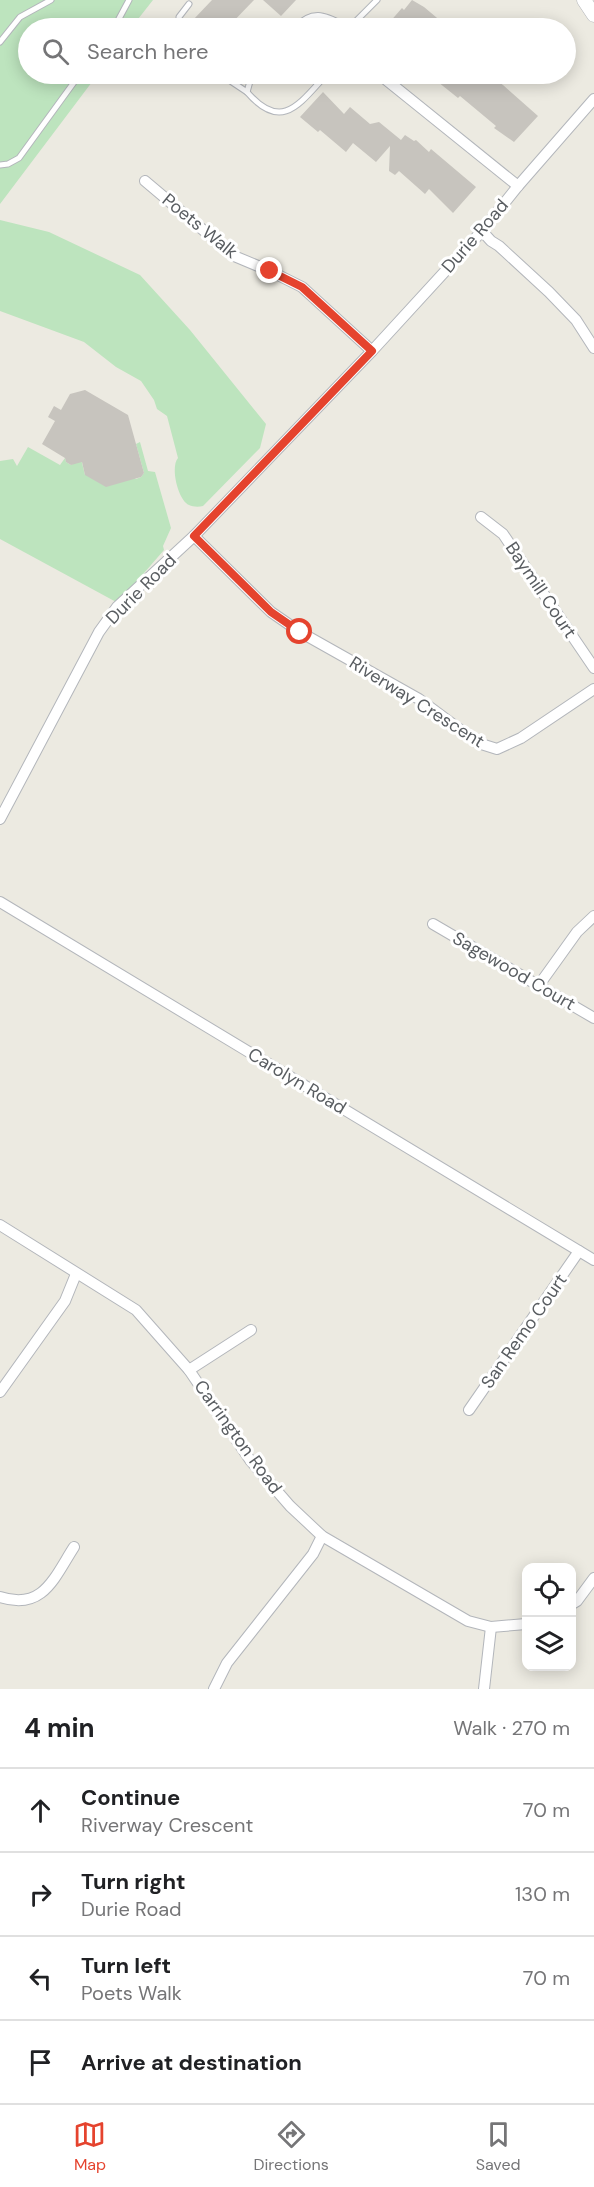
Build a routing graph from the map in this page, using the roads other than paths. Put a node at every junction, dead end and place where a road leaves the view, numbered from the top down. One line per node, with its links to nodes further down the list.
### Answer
1 (51, 0): 7 (lane)
2 (129, 0): 8 (lane)
3 (377, 0): 12 (lane)
4 (584, 0): 6 (street)
5 (189, 4): 9 (lane)
6 (594, 15)
7 (19, 18)
8 (119, 18)
9 (179, 18)
10 (306, 18): 11 (lane)
11 (326, 18)
12 (359, 18)
13 (18, 20): 14 (lane)
14 (0, 42)
15 (73, 84): 22 (lane)
16 (235, 84): 20 (lane)
17 (249, 84): 20 (lane)
18 (318, 84): 20 (lane)
19 (391, 84): 24 (street)
20 (247, 92)
21 (594, 99): 24 (street, Durie Road)
22 (0, 165)
23 (145, 181): 27 (street, Poets Walk)
24 (518, 186): 25 (street, Durie Road)
25 (482, 231): 26 (street); 27 (street, Durie Road)
26 (594, 348)
27 (372, 351): 29 (street, Durie Road)
28 (481, 517): 30 (street, Baymill Court)
29 (194, 536): 31 (street, Riverway Crescent); 32 (street, Durie Road)
30 (594, 668)
31 (594, 689)
32 (0, 819)
33 (0, 902): 39 (street, Carolyn Road)
34 (594, 916): 36 (street)
35 (433, 924): 36 (street, Sagewood Court)
36 (539, 985): 37 (street, Sagewood Court)
37 (594, 1018)
38 (0, 1225): 41 (street, Carrington Road)
39 (579, 1251): 40 (street, Carolyn Road); 45 (street, San Remo Court)
40 (594, 1260)
41 (76, 1274): 43 (street, Carrington Road); 44 (street)
42 (251, 1330): 43 (street)
43 (189, 1370): 46 (street, Carrington Road)
44 (0, 1392)
45 (469, 1410)
46 (322, 1536): 52 (street, Carrington Road); 53 (street)
47 (74, 1547): 49 (street)
48 (594, 1578): 50 (street)
49 (0, 1597)
50 (576, 1602)
51 (522, 1624): 52 (street, Carrington Road)
52 (491, 1627): 54 (street)
53 (214, 1689)
54 (484, 1689)

